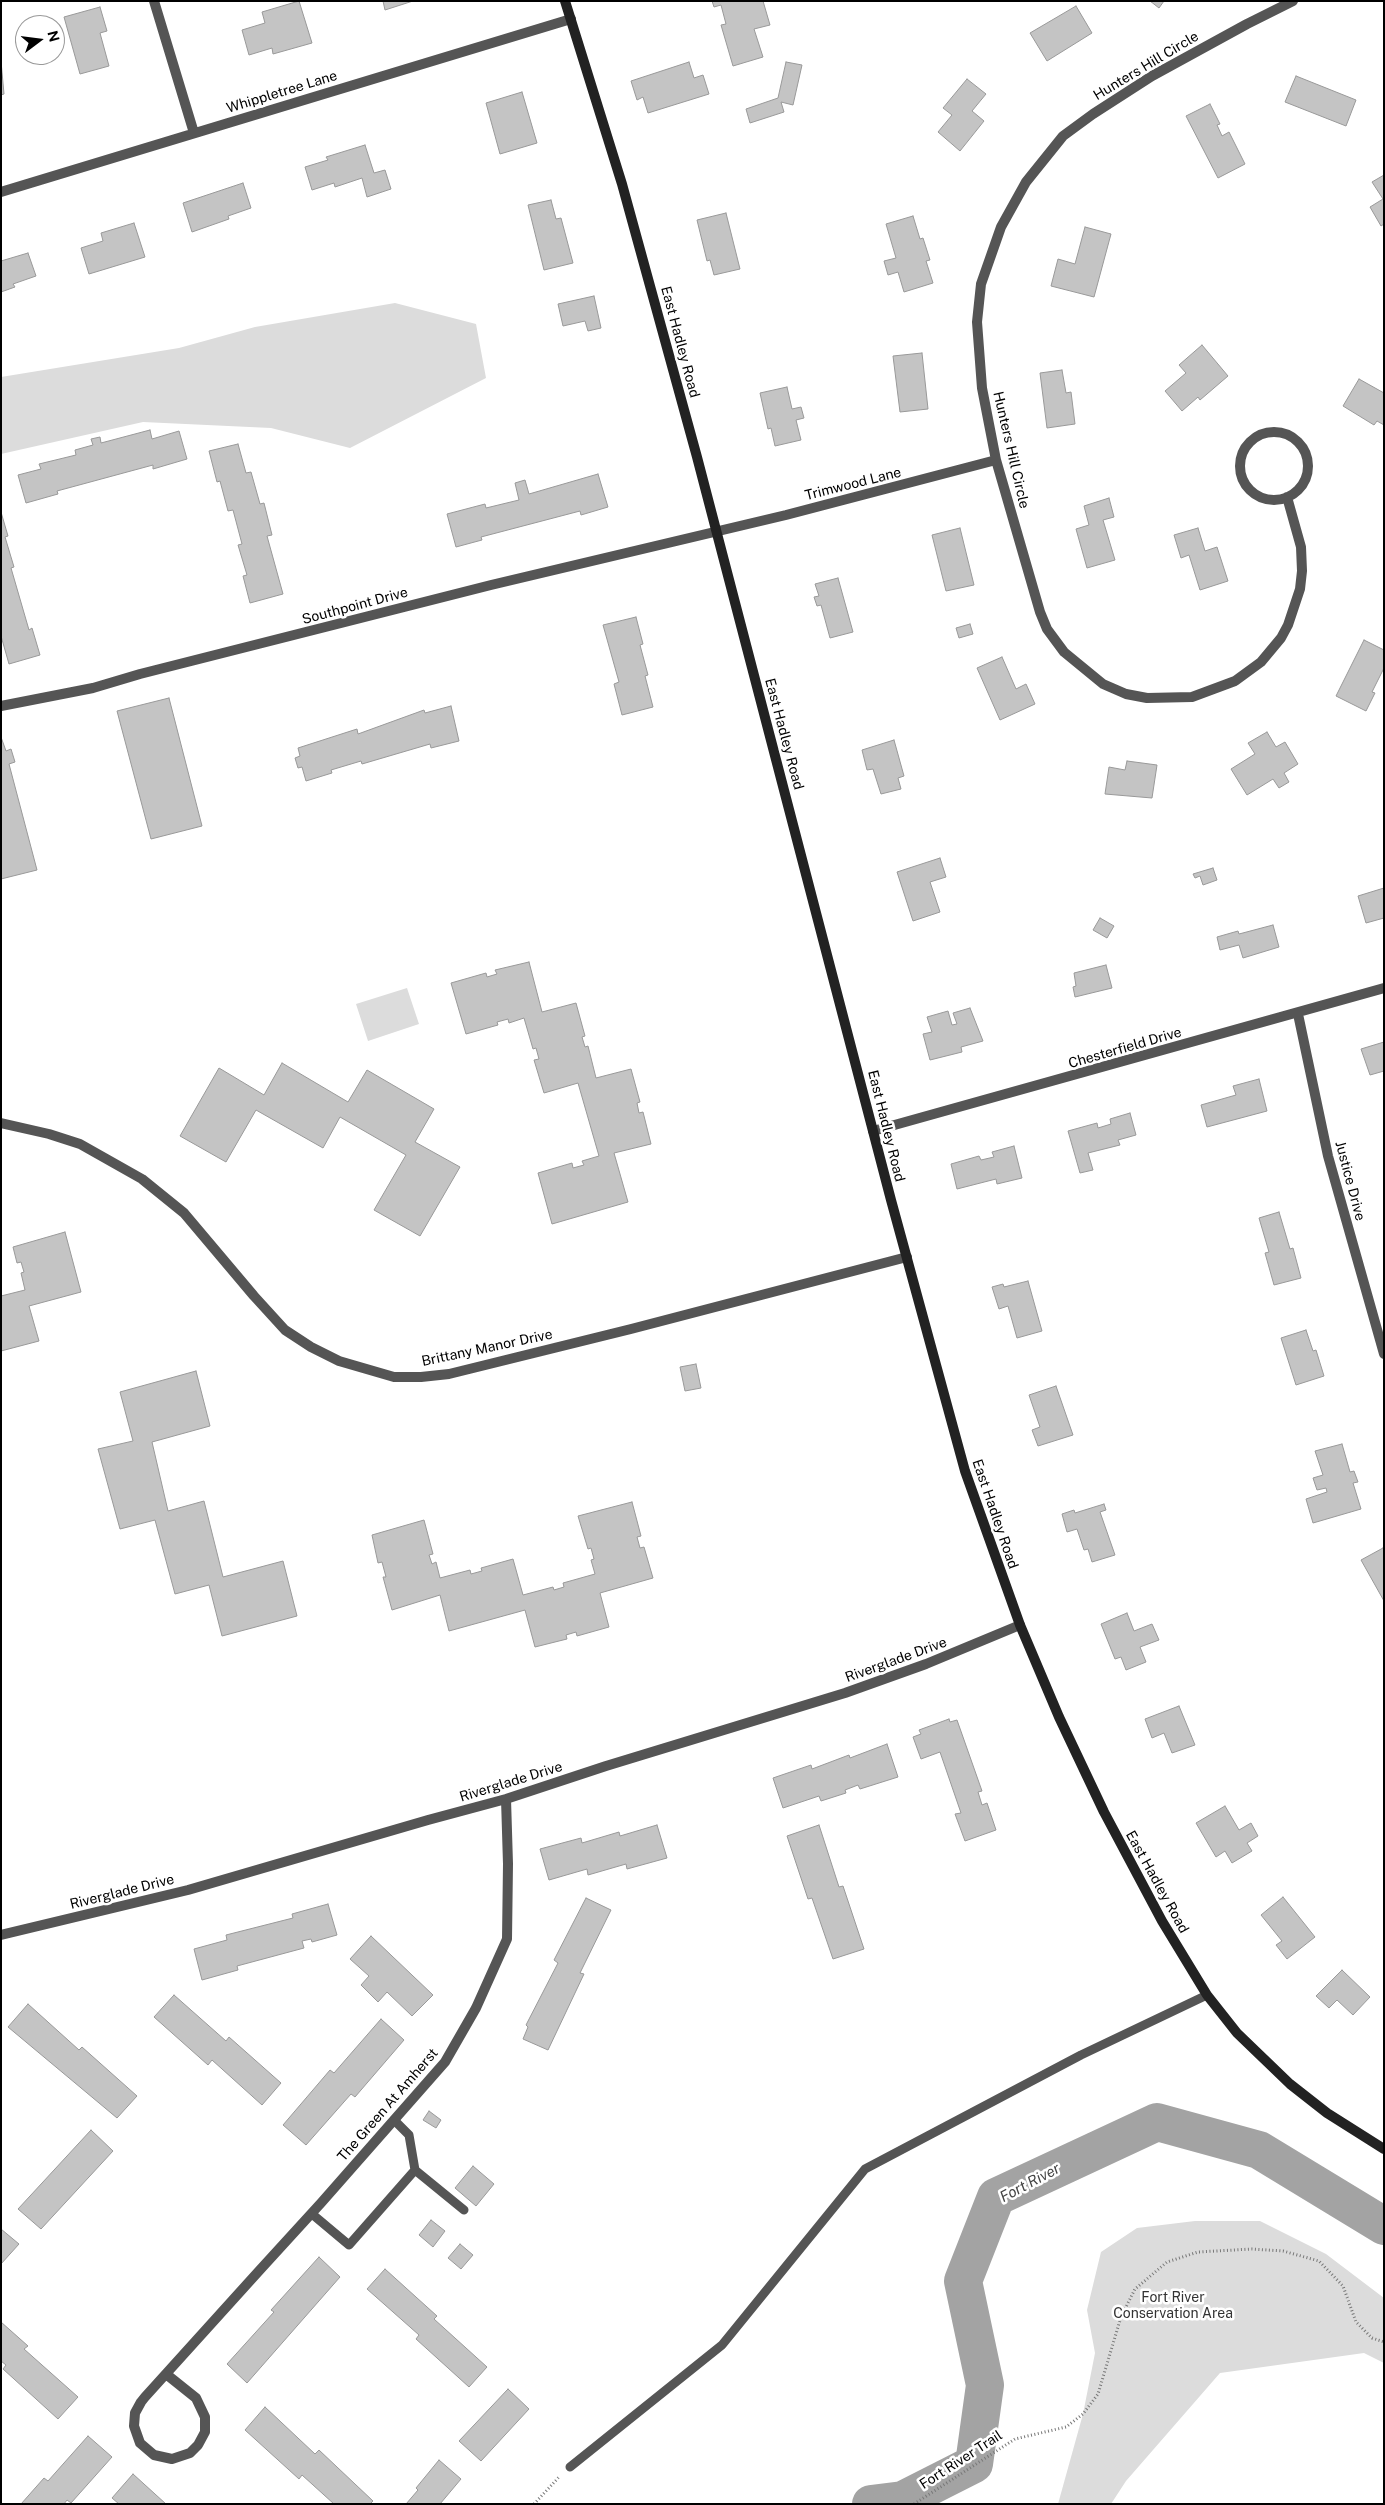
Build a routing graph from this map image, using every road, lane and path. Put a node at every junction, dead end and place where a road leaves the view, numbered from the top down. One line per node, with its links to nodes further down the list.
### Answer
1 (154, 1): 5 (street)
2 (565, 1): 4 (street, East Hadley Road)
3 (1293, 1): 7 (street, Hunters Hill Circle)
4 (571, 18): 5 (street, Whippletree Lane); 9 (street, East Hadley Road)
5 (194, 133): 6 (street, Whippletree Lane)
6 (1, 192)
7 (996, 460): 8 (street, Hunters Hill Circle); 9 (street, Trimwood Lane)
8 (1287, 497): 8 (street)
9 (716, 532): 10 (street, Southpoint Drive); 14 (street, East Hadley Road)
10 (1, 706)
11 (1384, 988): 12 (street, Chesterfield Drive)
12 (1298, 1014): 14 (street, Chesterfield Drive); 16 (street, Justice Drive)
13 (1, 1123): 15 (street, Brittany Manor Drive)
14 (873, 1131): 15 (street, East Hadley Road)
15 (907, 1257): 17 (street, East Hadley Road)
16 (1384, 1354)
17 (1020, 1625): 18 (street, Riverglade Drive); 20 (street, East Hadley Road)
18 (506, 1799): 19 (street, Riverglade Drive); 21 (street, The Green At Amherst)
19 (1, 1935)
20 (1208, 1995): 22 (street, East Hadley Road); 28 (lane)
21 (394, 2120): 23 (lane); 25 (street, The Green At Amherst)
22 (1384, 2150)
23 (415, 2170): 24 (lane); 25 (lane)
24 (464, 2210)
25 (312, 2214): 27 (street, The Green At Amherst)
26 (1384, 2342): 30 (path, Fort River Trail)
27 (166, 2374): 27 (street, The Green At Amherst)
28 (570, 2466): 29 (path)
29 (534, 2504)
30 (914, 2504)

